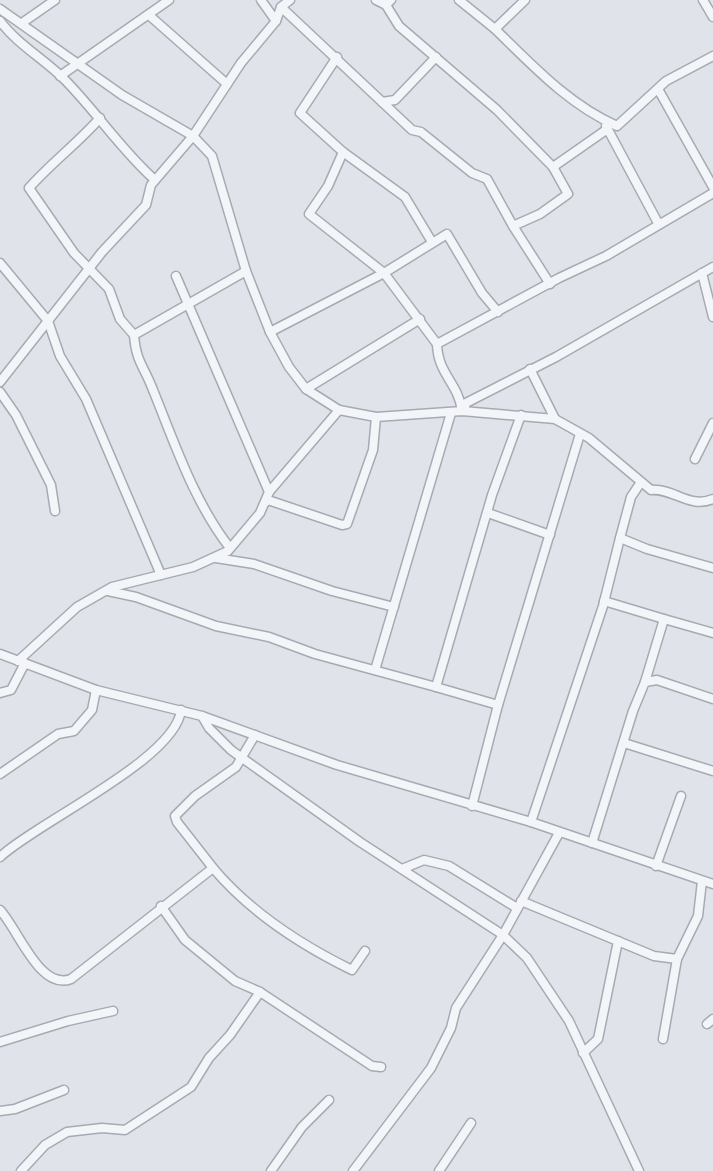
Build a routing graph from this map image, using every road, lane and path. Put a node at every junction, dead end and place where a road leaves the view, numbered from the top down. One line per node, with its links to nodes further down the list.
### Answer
1 (55, 0): 16 (street)
2 (169, 0): 12 (street)
3 (261, 0): 15 (street)
4 (290, 0): 10 (street)
5 (376, 0): 9 (street)
6 (525, 0): 17 (street)
7 (703, 0): 13 (street)
8 (465, 2): 17 (street)
9 (388, 3): 20 (street)
10 (281, 7): 15 (street); 19 (street)
11 (0, 9): 16 (street)
12 (150, 16): 21 (street); 23 (street)
13 (713, 17)
14 (0, 21): 22 (street)
15 (276, 21): 23 (street)
16 (22, 23): 21 (street)
17 (495, 29): 27 (street)
18 (713, 56): 24 (street)
19 (337, 57): 25 (street); 29 (street)
20 (436, 57): 25 (street); 30 (street)
21 (78, 64): 22 (street); 28 (street)
22 (60, 76): 26 (street)
23 (227, 83): 28 (street)
24 (658, 89): 27 (street); 32 (street)
25 (382, 102): 35 (street)
26 (100, 118): 31 (street); 39 (street)
27 (606, 126): 30 (street); 34 (street)
28 (192, 136): 31 (street); 40 (street)
29 (343, 152): 36 (street); 41 (street)
30 (553, 167): 35 (street)
31 (155, 180): 39 (street)
32 (713, 187)
33 (713, 193): 34 (street)
34 (658, 223): 44 (street)
35 (513, 226): 44 (street)
36 (432, 242): 41 (street); 46 (street)
37 (0, 263): 49 (street)
38 (713, 267): 42 (street)
39 (89, 269): 49 (street); 51 (street)
40 (246, 271): 45 (street); 50 (street)
41 (384, 273): 48 (street); 50 (street)
42 (702, 273): 47 (street); 53 (street)
43 (176, 276): 45 (street)
44 (550, 284): 46 (street)
45 (189, 306): 51 (street); 67 (street)
46 (498, 312): 52 (street)
47 (713, 317)
48 (420, 319): 52 (street); 55 (street)
49 (48, 321): 54 (street); 77 (street)
50 (270, 332): 55 (street)
51 (134, 335): 74 (street)
52 (437, 344): 57 (street)
53 (530, 369): 57 (street); 62 (street)
54 (0, 382)
55 (306, 389): 58 (street)
56 (0, 391): 70 (street)
57 (465, 409): 59 (street); 60 (street)
58 (339, 410): 61 (street); 67 (street)
59 (450, 413): 61 (street); 80 (street)
60 (522, 415): 62 (street); 71 (street)
61 (376, 417): 69 (street)
62 (555, 419): 64 (street)
63 (713, 422): 65 (street)
64 (580, 433): 66 (street); 72 (street)
65 (695, 459)
66 (641, 482): 68 (street); 73 (street)
67 (269, 492): 69 (street)
68 (713, 499)
69 (266, 502): 74 (street)
70 (55, 511)
71 (488, 513): 72 (street); 87 (street)
72 (550, 535): 91 (street)
73 (620, 538): 76 (street); 79 (street)
74 (230, 548): 75 (street)
75 (216, 558): 77 (street); 80 (street)
76 (713, 568)
77 (160, 575): 78 (street)
78 (108, 591): 84 (street); 85 (street)
79 (604, 601): 81 (street); 101 (street)
80 (394, 607): 85 (street)
81 (664, 619): 82 (street); 86 (street)
82 (713, 633)
83 (0, 654): 84 (street)
84 (21, 662): 88 (street); 89 (street)
85 (375, 670): 87 (street)
86 (645, 682): 90 (street); 95 (street)
87 (436, 687): 91 (street)
88 (96, 690): 92 (street); 98 (street)
89 (0, 693)
90 (713, 699)
91 (498, 705): 100 (street)
92 (181, 710): 93 (street); 104 (street)
93 (202, 716): 94 (street); 96 (street)
94 (255, 735): 96 (street); 100 (street)
95 (624, 743): 97 (street); 103 (street)
96 (242, 758): 106 (street); 107 (street)
97 (713, 771)
98 (0, 774)
99 (681, 796): 105 (street)
100 (472, 806): 101 (street)
101 (531, 822): 102 (street)
102 (559, 833): 103 (street); 110 (street)
103 (592, 843): 105 (street)
104 (0, 857)
105 (656, 866): 108 (street)
106 (213, 868): 111 (street); 115 (street)
107 (402, 869): 110 (street); 113 (street)
108 (702, 881): 109 (street); 116 (street)
109 (713, 884)
110 (519, 905): 113 (street); 114 (street)
111 (161, 906): 112 (street); 117 (street)
112 (0, 910)
113 (503, 935): 121 (street); 129 (street)
114 (618, 941): 116 (street); 121 (street)
115 (365, 951)
116 (677, 959): 119 (street)
117 (260, 992): 122 (street); 127 (street)
118 (113, 1011): 120 (street)
119 (663, 1039)
120 (0, 1042)
121 (583, 1053): 131 (street)
122 (381, 1067)
123 (64, 1090): 125 (street)
124 (329, 1100): 128 (street)
125 (0, 1111)
126 (471, 1123): 130 (street)
127 (21, 1171)
128 (271, 1171)
129 (353, 1171)
130 (439, 1171)
131 (639, 1171)

